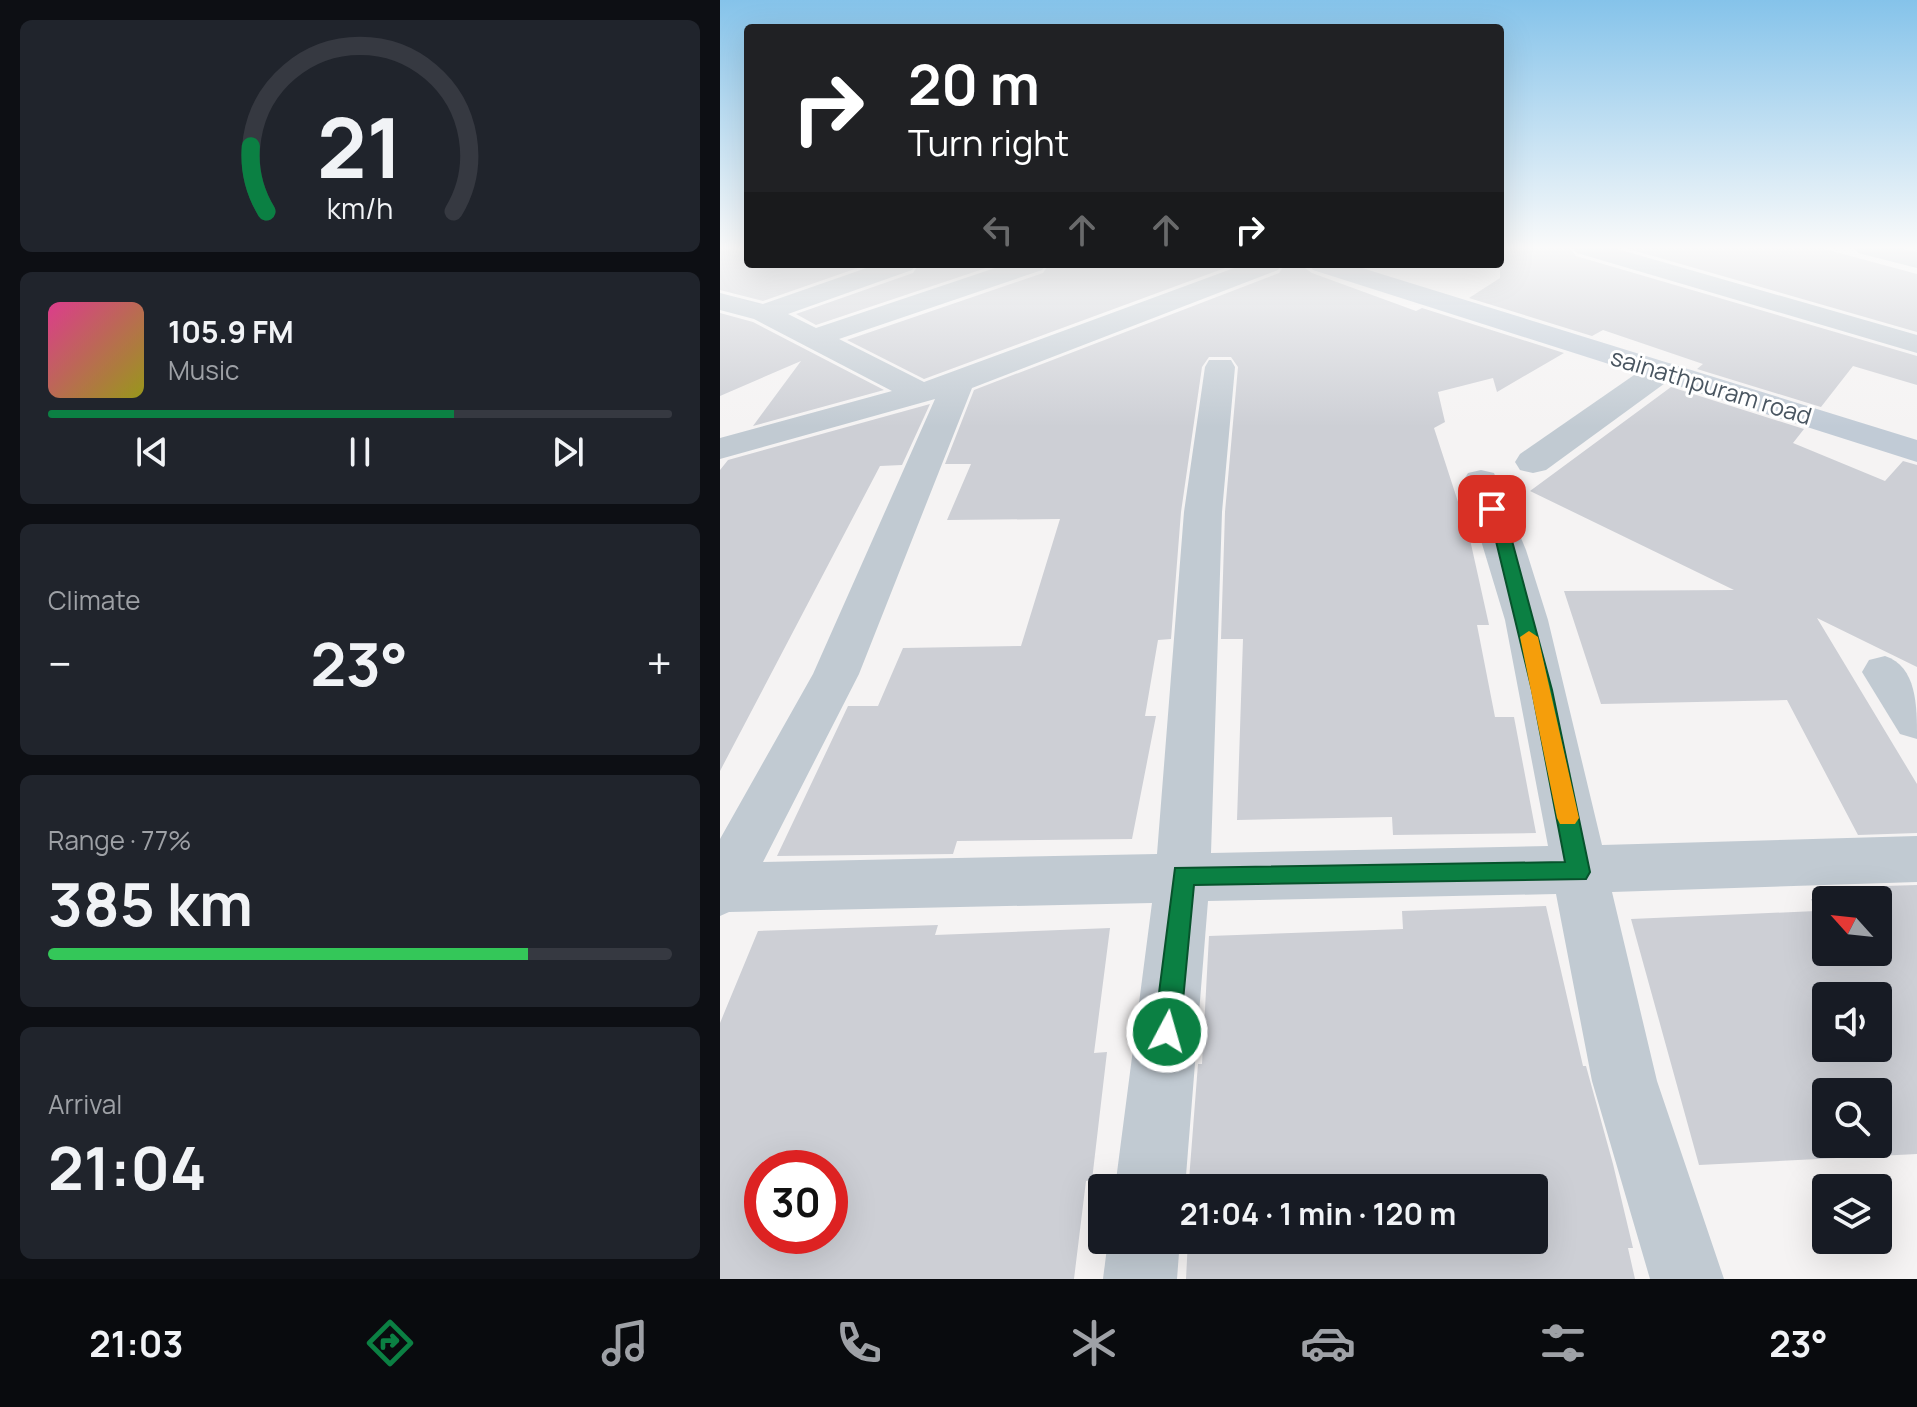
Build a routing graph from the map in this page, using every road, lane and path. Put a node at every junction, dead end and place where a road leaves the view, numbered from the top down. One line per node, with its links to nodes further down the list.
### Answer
1 (745, 308): 7 (street)
2 (779, 308): 7 (street)
3 (904, 308): 8 (street)
4 (1152, 308): 12 (street)
5 (1460, 308): 11 (street, sainathpuram road)
6 (1792, 308): 9 (street)
7 (764, 313): 8 (street)
8 (817, 337): 12 (street)
9 (1917, 344)
10 (1220, 367): 21 (street)
11 (1661, 371): 14 (street, sainathpuram road); 15 (street)
12 (939, 387): 13 (street); 22 (street)
13 (720, 449)
14 (1917, 451)
15 (1533, 462)
16 (1481, 481): 20 (street)
17 (1885, 672): 18 (street)
18 (1917, 721)
19 (1917, 859): 20 (street)
20 (1578, 872): 21 (street); 26 (street)
21 (1183, 875): 22 (street); 23 (street)
22 (721, 889)
23 (1151, 1174)
24 (1143, 1254): 25 (street)
25 (1140, 1279)
26 (1687, 1279)

